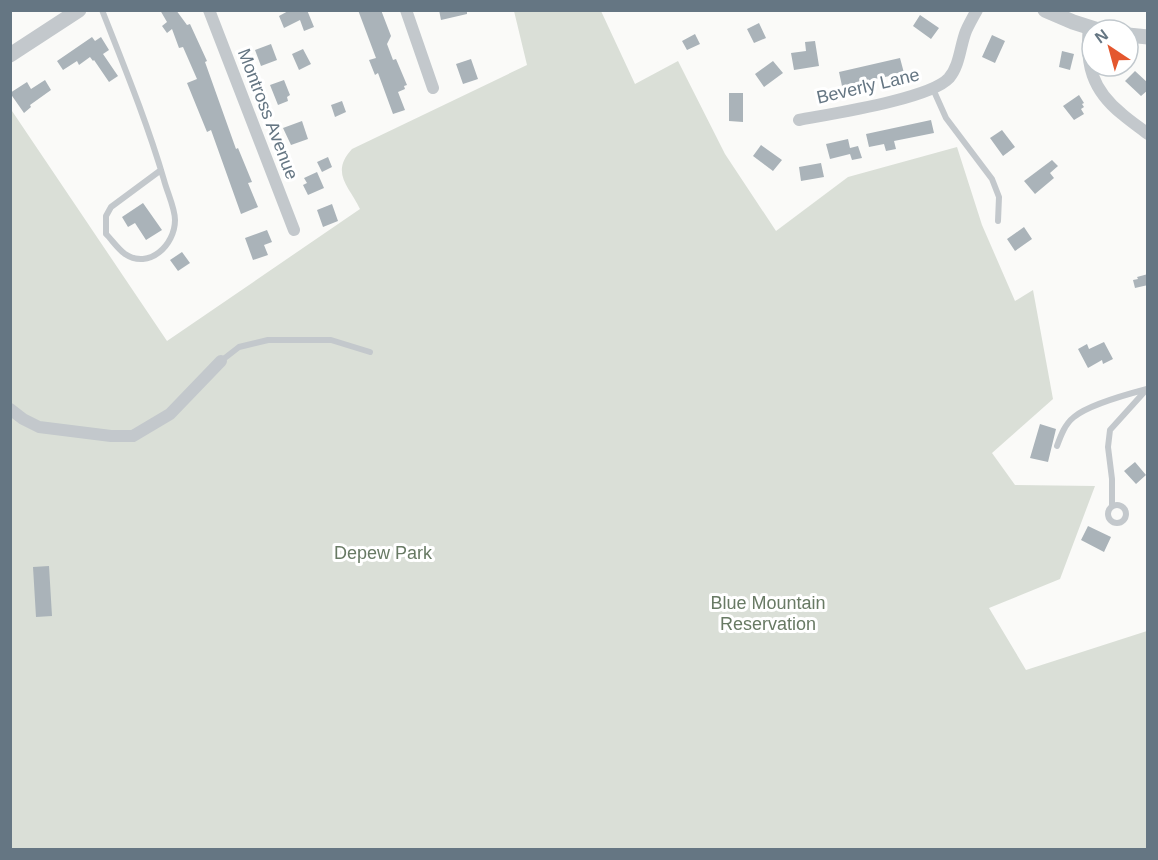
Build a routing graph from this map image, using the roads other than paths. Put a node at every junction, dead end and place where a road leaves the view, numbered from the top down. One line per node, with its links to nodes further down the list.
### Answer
1 (79, 10): 9 (street)
2 (102, 10): 15 (lane)
3 (209, 10): 17 (street, Montross Avenue)
4 (406, 10): 11 (street)
5 (961, 10): 7 (street, Beverly Lane)
6 (1045, 10): 8 (street)
7 (975, 14): 12 (street, Beverly Lane)
8 (1080, 24)
9 (10, 55)
10 (1093, 78): 14 (street)
11 (432, 88)
12 (933, 89): 13 (street, Beverly Lane); 16 (lane)
13 (799, 120)
14 (1148, 134)
15 (161, 170): 15 (lane)
16 (998, 221)
17 (294, 230)
18 (370, 352): 19 (lane)
19 (221, 361): 21 (street)
20 (1147, 389): 22 (lane); 23 (lane)
21 (10, 409)
22 (1057, 446)
23 (1112, 506)

